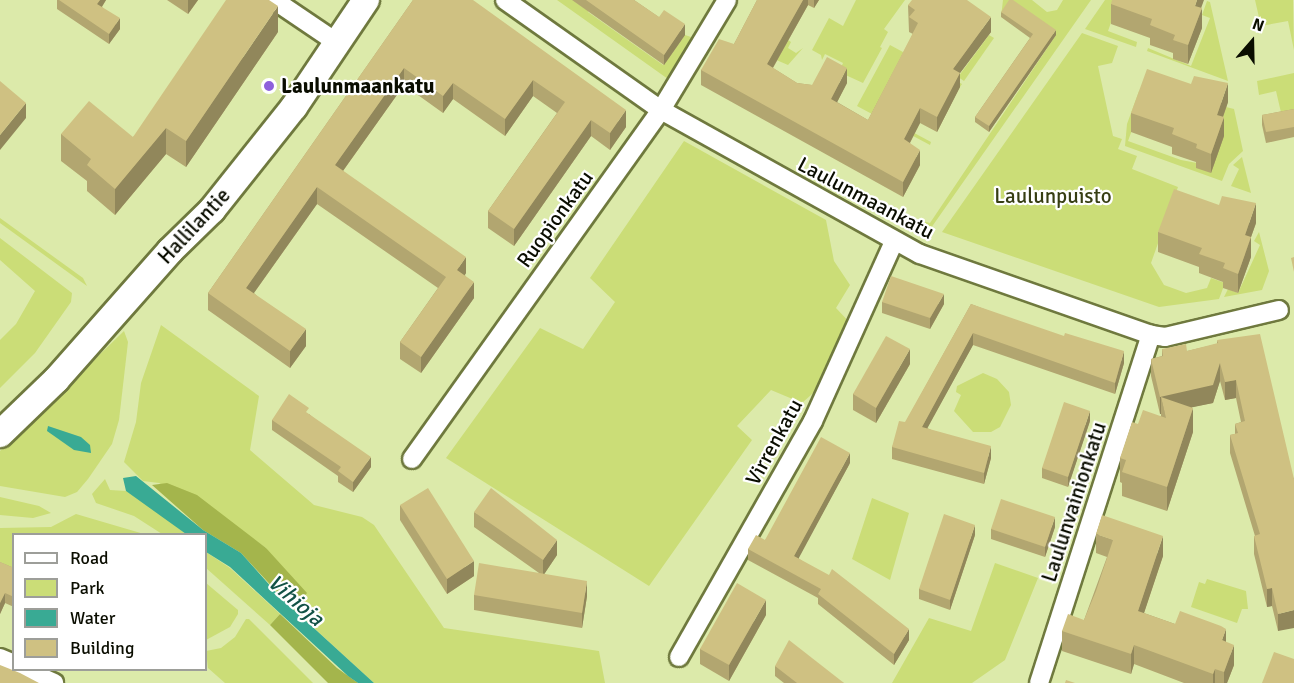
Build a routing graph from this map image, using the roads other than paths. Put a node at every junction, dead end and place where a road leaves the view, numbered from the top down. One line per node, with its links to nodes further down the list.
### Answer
1 (274, 0): 5 (street)
2 (366, 0): 5 (main road, Hallilantie)
3 (505, 0): 6 (street, Laulunmaankatu)
4 (727, 0): 6 (street, Ruopionkatu)
5 (339, 44): 10 (main road, Hallilantie)
6 (661, 110): 7 (street, Laulunmaankatu); 11 (street, Ruopionkatu)
7 (894, 242): 9 (street, Laulunmaankatu); 12 (street, Virrenkatu)
8 (1279, 310): 9 (street, Laulunmaankatu)
9 (1151, 335): 15 (street, Laulunvainionkatu)
10 (0, 434)
11 (412, 459)
12 (679, 657)
13 (29, 671): 14 (street)
14 (54, 683)
15 (1039, 683)

